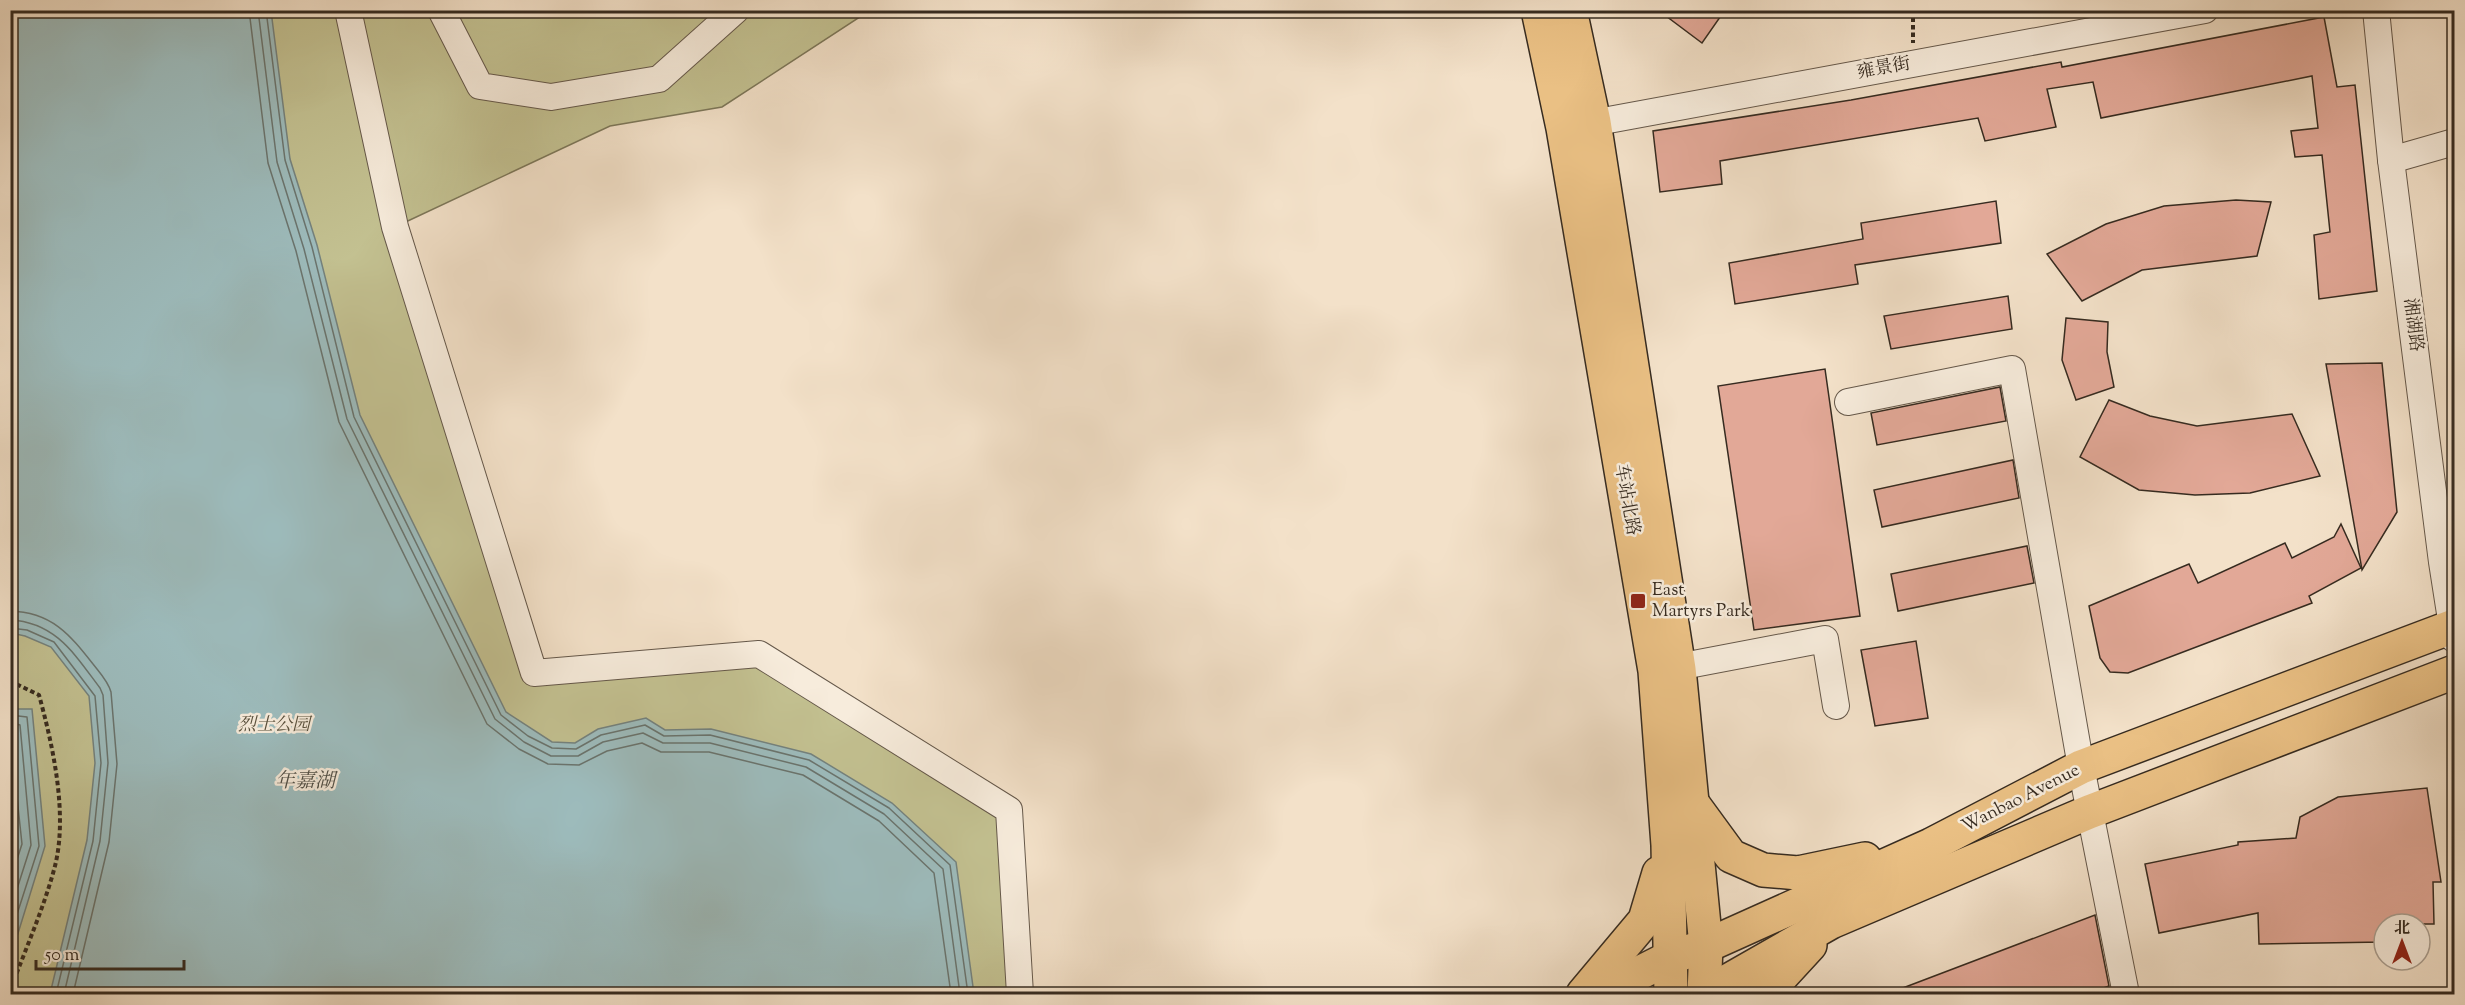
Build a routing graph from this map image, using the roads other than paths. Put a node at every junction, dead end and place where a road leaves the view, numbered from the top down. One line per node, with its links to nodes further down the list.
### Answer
1 (348, 10): 24 (street)
2 (441, 10): 3 (street)
3 (736, 10)
4 (1538, 10): 8 (main road, 车站北路)
5 (1570, 10): 8 (main road, 车站北路)
6 (2205, 10): 8 (street, 雍景街)
7 (2376, 10): 10 (street, 湘湖路)
8 (1578, 125): 13 (main road, 车站北路)
9 (2454, 142): 10 (street)
10 (2391, 160): 12 (street, 湘湖路)
11 (1848, 402): 16 (street)
12 (2453, 631): 16 (main road, Wanbao Avenue)
13 (1667, 670): 15 (street); 17 (main road, 车站北路); 20 (main road, 车站北路)
14 (2454, 672): 18 (main road, Wanbao Avenue)
15 (1836, 706)
16 (2081, 768): 18 (street); 19 (main road, Wanbao Avenue)
17 (1693, 803): 19 (main road); 22 (main road, 车站北路)
18 (2090, 812): 21 (main road, Wanbao Avenue); 30 (street)
19 (1931, 845): 22 (main road, Wanbao Avenue)
20 (1668, 846): 23 (main road, 车站北路); 25 (main road)
21 (1832, 922): 28 (main road, Wanbao Avenue); 29 (main road)
22 (1706, 946): 23 (main road, Wanbao Avenue); 28 (main road, 车站北路)
23 (1671, 957): 26 (main road, Wanbao Avenue); 27 (main road, 车站北路)
24 (1020, 994)
25 (1583, 994)
26 (1598, 994)
27 (1671, 994)
28 (1705, 994)
29 (1765, 994)
30 (2126, 994)

